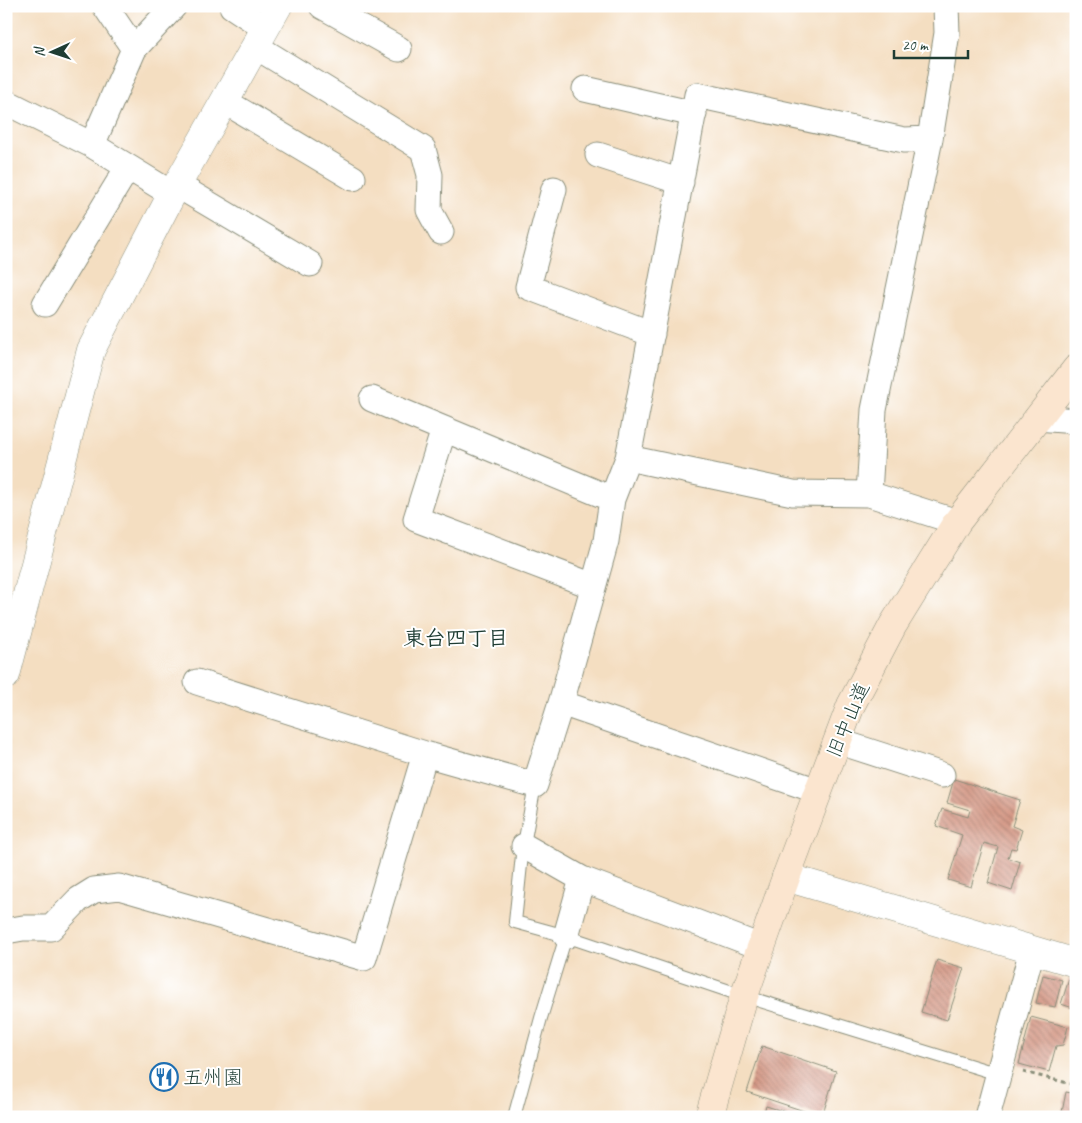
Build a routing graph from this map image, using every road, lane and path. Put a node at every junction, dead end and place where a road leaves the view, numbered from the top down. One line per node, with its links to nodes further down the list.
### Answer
1 (106, 6): 7 (street)
2 (174, 6): 7 (street)
3 (232, 6): 6 (street)
4 (322, 6): 8 (street)
5 (946, 6): 13 (street)
6 (266, 27): 10 (street); 21 (street)
7 (134, 49): 14 (street)
8 (399, 49)
9 (585, 89): 12 (street)
10 (224, 101): 17 (street); 19 (street)
11 (6, 102): 14 (street)
12 (694, 114): 13 (street); 18 (street)
13 (930, 139): 31 (street)
14 (92, 145): 16 (street)
15 (598, 155): 18 (street)
16 (128, 167): 19 (street); 23 (street)
17 (353, 178)
18 (680, 182): 24 (street)
19 (175, 189): 22 (street); 35 (street)
20 (554, 189): 24 (street)
21 (441, 232)
22 (310, 264)
23 (45, 304)
24 (652, 334): 30 (street)
25 (1076, 369): 27 (main road, 旧中山道)
26 (372, 399): 29 (street)
27 (1037, 418): 28 (street); 33 (main road, 旧中山道)
28 (1076, 421)
29 (444, 429): 32 (street); 34 (street)
30 (628, 458): 31 (street); 32 (street)
31 (868, 494): 33 (street)
32 (612, 498): 34 (street)
33 (957, 522): 38 (main road, 旧中山道)
34 (593, 586): 37 (street)
35 (6, 675)
36 (196, 682): 39 (street)
37 (561, 703): 41 (street); 42 (street)
38 (838, 741): 40 (street); 42 (main road, 旧中山道)
39 (425, 754): 41 (street); 46 (street)
40 (942, 775)
41 (535, 785): 43 (lane)
42 (818, 791): 44 (main road, 旧中山道)
43 (524, 846): 45 (street); 47 (lane)
44 (786, 877): 48 (main road, 旧中山道); 49 (street)
45 (582, 879): 47 (street); 48 (street)
46 (6, 931)
47 (566, 936): 51 (lane); 54 (lane)
48 (761, 947): 51 (main road, 旧中山道)
49 (1032, 950): 50 (street); 52 (street)
50 (1076, 963)
51 (744, 996): 52 (lane); 55 (main road, 旧中山道)
52 (999, 1070): 53 (path); 56 (street)
53 (1076, 1085)
54 (514, 1117)
55 (709, 1117)
56 (987, 1117)

